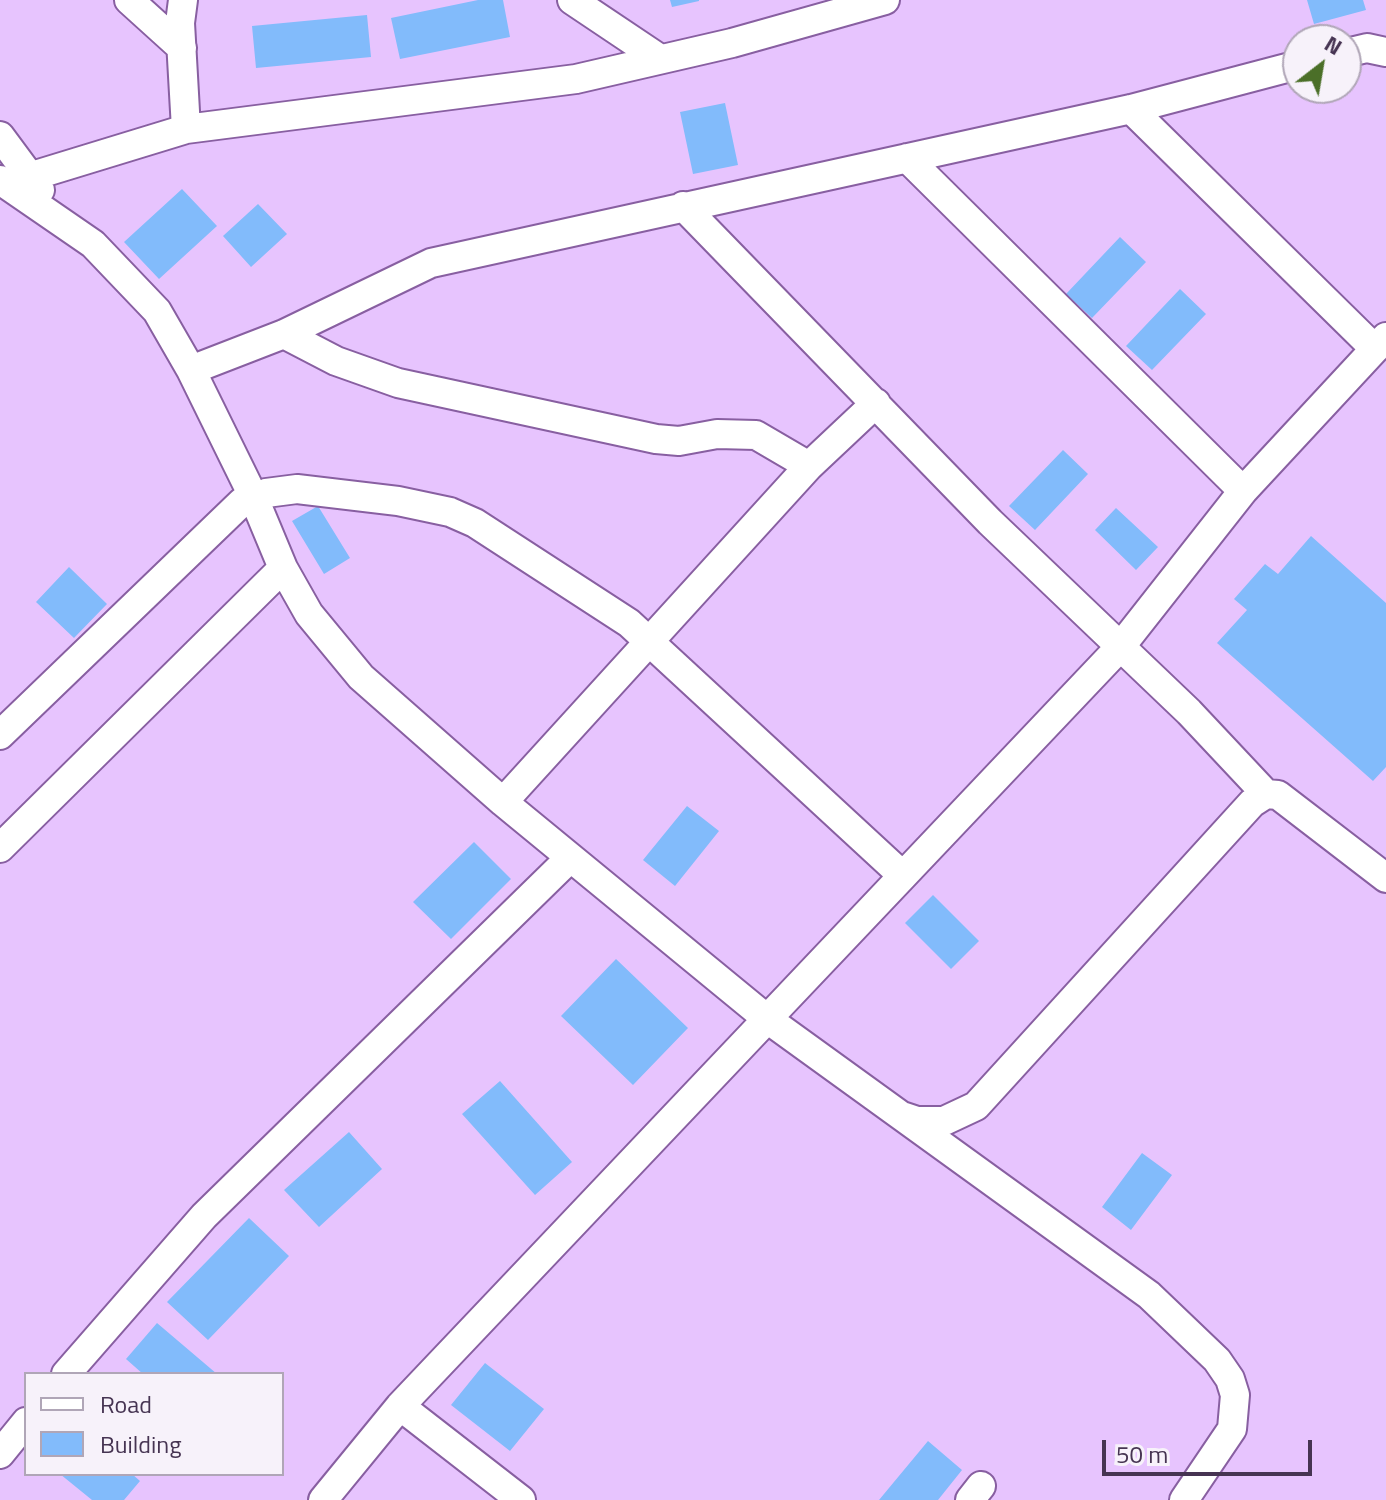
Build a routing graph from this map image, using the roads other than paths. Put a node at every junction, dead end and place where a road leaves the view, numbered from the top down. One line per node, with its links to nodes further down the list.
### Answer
1 (129, 0): 5 (street)
2 (183, 0): 5 (street)
3 (572, 0): 8 (street)
4 (885, 0): 8 (street)
5 (182, 48): 11 (street)
6 (1362, 49): 7 (street)
7 (1386, 52)
8 (660, 59): 11 (street)
9 (1282, 69): 10 (street)
10 (1131, 109): 13 (street); 19 (street)
11 (186, 129): 14 (street)
12 (0, 136): 14 (street)
13 (907, 158): 16 (street); 23 (street)
14 (29, 177): 17 (street)
15 (0, 180): 17 (street)
16 (683, 206): 18 (street); 21 (street)
17 (66, 225): 20 (street)
18 (284, 334): 20 (street); 22 (street)
19 (1380, 343): 23 (street)
20 (191, 370): 24 (street)
21 (876, 403): 22 (street); 27 (street)
22 (809, 466): 26 (street)
23 (1243, 491): 27 (street)
24 (253, 496): 25 (street); 26 (street); 28 (street)
25 (283, 568): 30 (street); 31 (street)
26 (650, 640): 30 (street); 33 (street)
27 (1121, 646): 29 (street); 33 (street)
28 (0, 735)
29 (1266, 794): 34 (street); 36 (street)
30 (503, 802): 32 (street)
31 (0, 848)
32 (570, 858): 35 (street); 37 (street)
33 (902, 875): 35 (street)
34 (1386, 878)
35 (766, 1018): 36 (street); 38 (street)
36 (894, 1113): 43 (street)
37 (68, 1372)
38 (400, 1406): 41 (street); 42 (street)
39 (24, 1424): 40 (street)
40 (0, 1454)
41 (323, 1500)
42 (521, 1500)
43 (1184, 1500)

